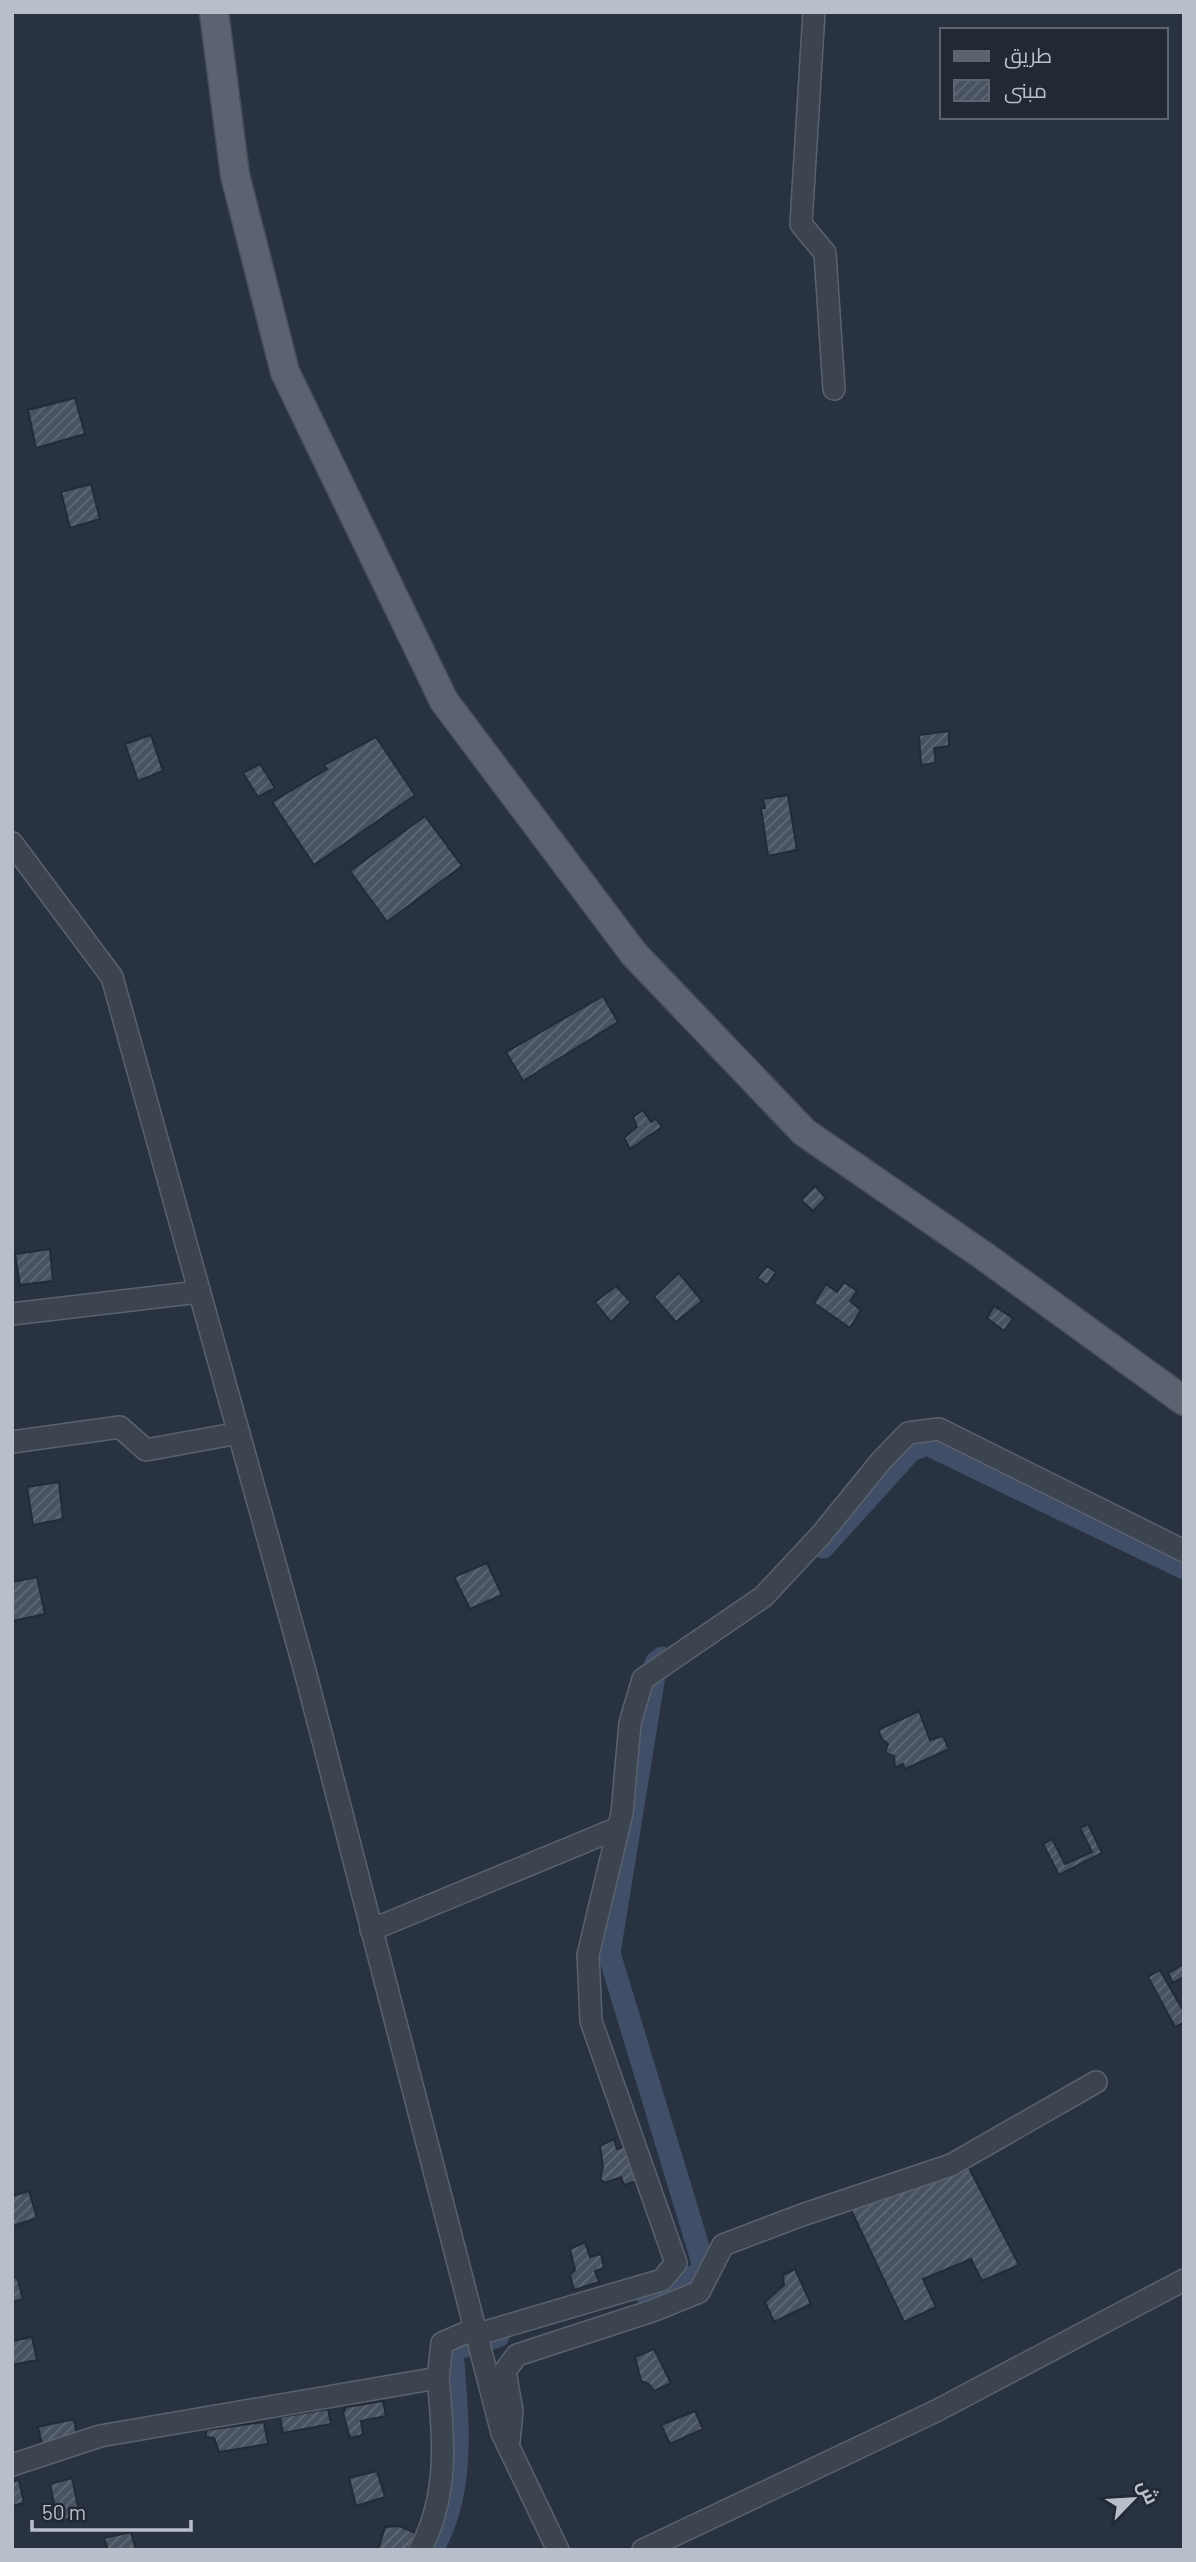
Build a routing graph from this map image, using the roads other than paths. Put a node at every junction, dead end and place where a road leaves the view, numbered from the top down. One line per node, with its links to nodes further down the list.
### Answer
1 (214, 12): 7 (main road)
2 (814, 12): 3 (street)
3 (834, 389)
4 (12, 842): 5 (street)
5 (199, 1292): 6 (street); 8 (street)
6 (12, 1314)
7 (1184, 1401)
8 (239, 1433): 9 (street); 12 (street)
9 (12, 1441)
10 (1184, 1551): 11 (street)
11 (618, 1828): 12 (street); 15 (street)
12 (371, 1930): 15 (street)
13 (1096, 2082): 17 (street)
14 (1184, 2280): 21 (street)
15 (475, 2332): 16 (street); 17 (street)
16 (438, 2378): 18 (street); 19 (street)
17 (508, 2446): 20 (street)
18 (12, 2465)
19 (420, 2550)
20 (558, 2550)
21 (643, 2550)

